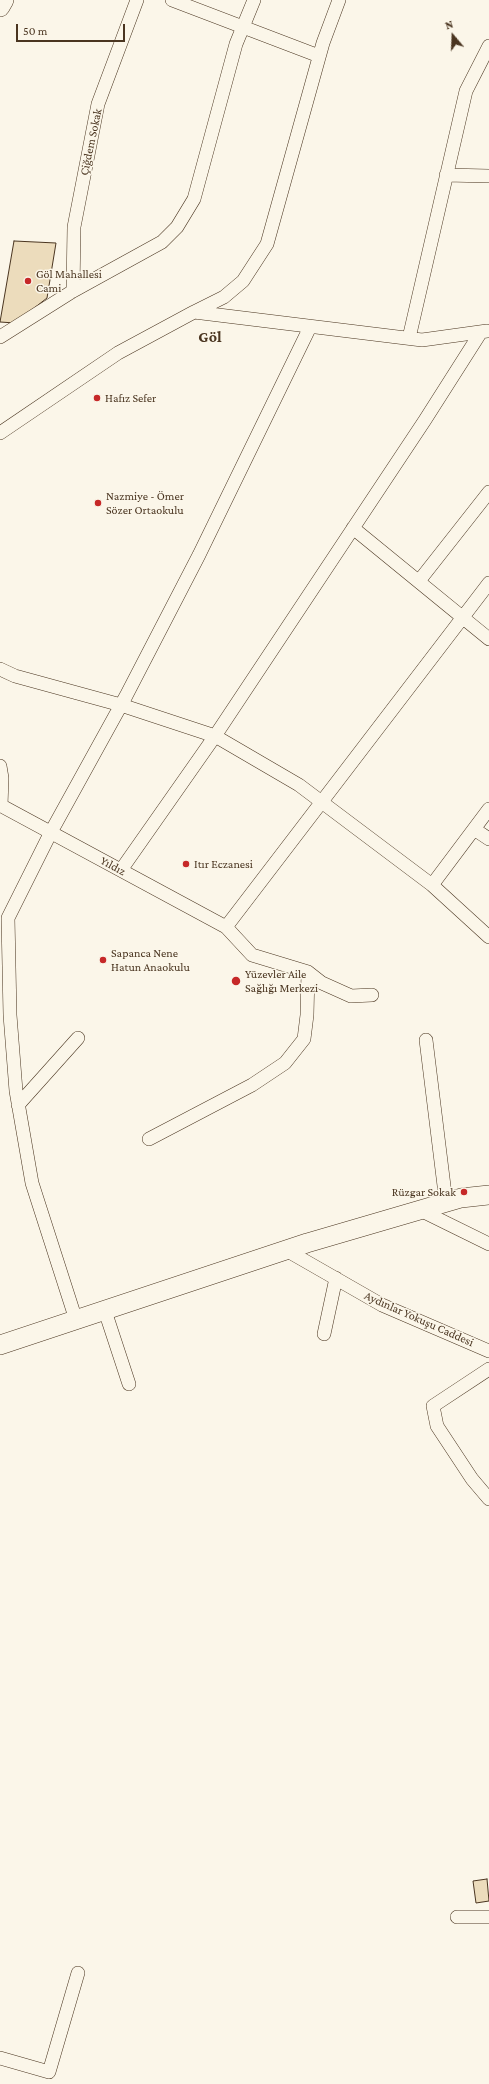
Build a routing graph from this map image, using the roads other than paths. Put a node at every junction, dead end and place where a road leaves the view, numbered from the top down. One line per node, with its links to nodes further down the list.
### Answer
1 (4, 0): 6 (street)
2 (136, 0): 12 (street, Çiğdem Sokak)
3 (172, 0): 7 (street)
4 (254, 0): 7 (street)
5 (339, 0): 9 (street)
6 (0, 7)
7 (243, 27): 9 (street); 12 (street)
8 (489, 46): 10 (street)
9 (319, 56): 13 (street)
10 (446, 175): 11 (street); 17 (street)
11 (489, 176)
12 (73, 291): 16 (street)
13 (194, 312): 14 (street); 18 (street)
14 (310, 327): 17 (street); 26 (street)
15 (485, 332): 17 (street); 20 (street)
16 (0, 337)
17 (409, 338)
18 (0, 432)
19 (489, 492): 21 (street)
20 (353, 528): 21 (street); 27 (street)
21 (419, 581): 23 (street)
22 (489, 583): 23 (street)
23 (463, 616): 24 (street); 29 (street)
24 (489, 639)
25 (0, 669): 26 (street)
26 (121, 705): 27 (street); 33 (street)
27 (215, 736): 29 (street); 35 (street)
28 (0, 766): 30 (street)
29 (321, 802): 36 (street); 37 (street)
30 (1, 805): 33 (street, Yıldız)
31 (489, 809): 32 (street)
32 (474, 829): 34 (street); 36 (street)
33 (51, 832): 35 (street, Yıldız); 43 (street)
34 (489, 839)
35 (121, 870): 37 (street, Yıldız)
36 (432, 885): 38 (street)
37 (226, 927): 39 (street, Yıldız)
38 (489, 938)
39 (308, 972): 40 (street, Yıldız); 44 (street)
40 (372, 995)
41 (78, 1038): 43 (street)
42 (426, 1040): 46 (street)
43 (18, 1105): 52 (street)
44 (149, 1140)
45 (489, 1195): 46 (street)
46 (446, 1202): 47 (street)
47 (420, 1210): 48 (street); 49 (street)
48 (489, 1244)
49 (286, 1250): 50 (street, Aydınlar Yokuşu Caddesi); 51 (street)
50 (336, 1278): 53 (street); 55 (street, Aydınlar Yokuşu Caddesi)
51 (105, 1311): 52 (street); 57 (street)
52 (76, 1320): 54 (street)
53 (324, 1334)
54 (0, 1345)
55 (489, 1351)
56 (489, 1369): 58 (street)
57 (129, 1384)
58 (489, 1499)
59 (458, 1917): 60 (street)
60 (489, 1917)
61 (78, 1973): 62 (street)
62 (0, 2058)

